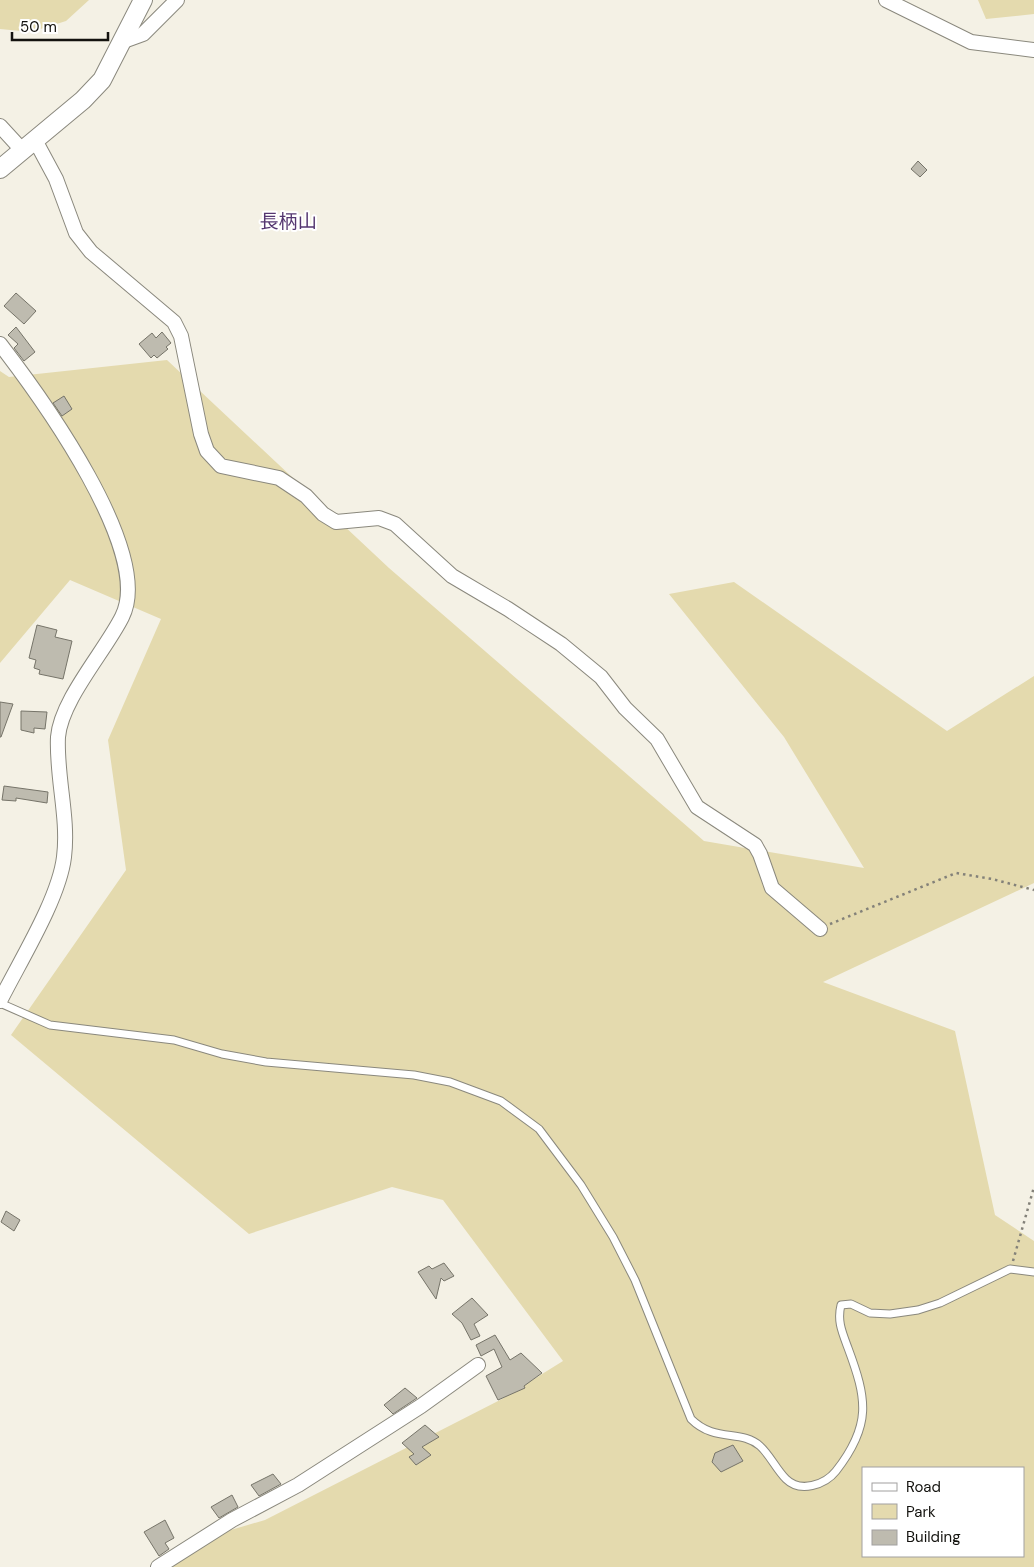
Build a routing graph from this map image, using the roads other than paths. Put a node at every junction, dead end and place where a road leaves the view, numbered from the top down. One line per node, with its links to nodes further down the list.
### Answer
1 (143, 0): 4 (street)
2 (177, 0): 4 (street)
3 (886, 0): 5 (street)
4 (121, 42): 7 (street)
5 (1034, 50)
6 (0, 126): 7 (street)
7 (29, 146): 8 (street); 10 (street)
8 (0, 169)
9 (0, 344): 11 (street)
10 (820, 929)
11 (0, 1002): 12 (lane)
12 (1034, 1272)
13 (478, 1365): 14 (street)
14 (158, 1567)

